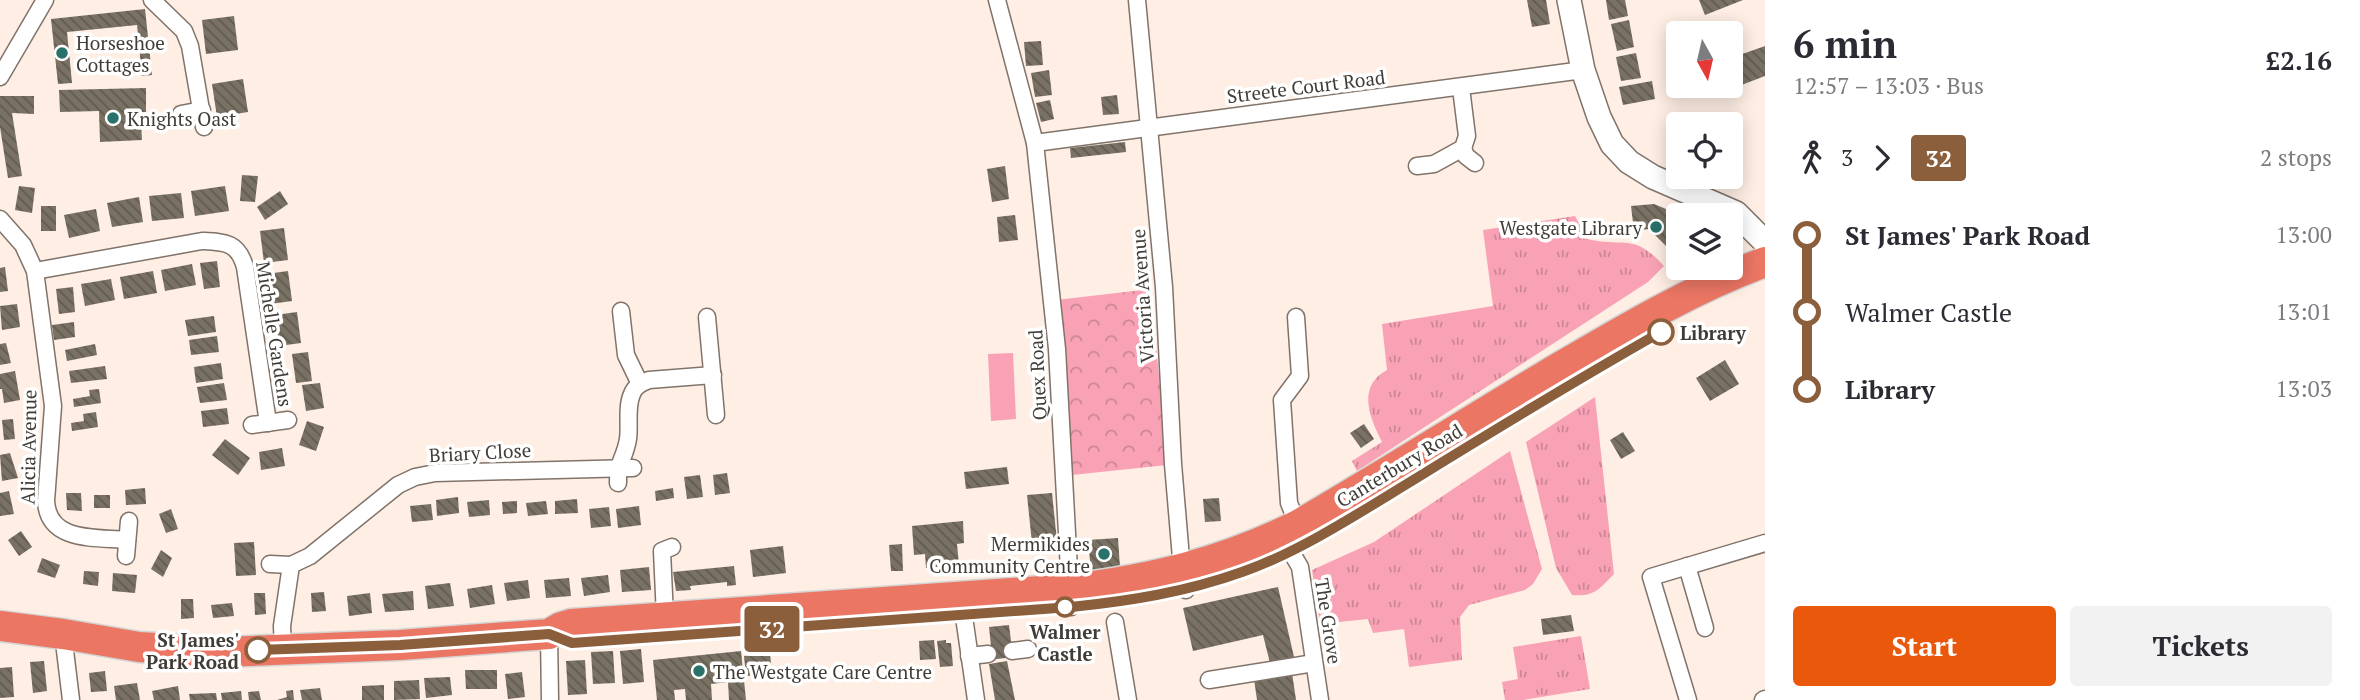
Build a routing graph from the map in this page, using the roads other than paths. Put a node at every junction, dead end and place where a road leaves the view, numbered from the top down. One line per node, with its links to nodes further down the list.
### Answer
1 (45, 0): 7 (street)
2 (152, 0): 9 (street)
3 (997, 0): 11 (street, Quex Road)
4 (1137, 0): 10 (street, Victoria Avenue)
5 (1569, 0): 6 (street)
6 (1583, 70): 8 (street, Streete Court Road); 16 (street)
7 (0, 77)
8 (1461, 88): 10 (street, Streete Court Road); 12 (street)
9 (181, 114)
10 (1149, 127): 11 (street, Streete Court Road); 34 (street, Victoria Avenue)
11 (1035, 143): 35 (street, Quex Road)
12 (1462, 148): 13 (street); 14 (street)
13 (1475, 163)
14 (1417, 166)
15 (0, 219): 18 (street, Alicia Avenue)
16 (1765, 242)
17 (1765, 262): 28 (highway, Canterbury Road)
18 (35, 271): 26 (street, Michelle Gardens); 27 (street, Alicia Avenue)
19 (1765, 283): 28 (highway, Canterbury Road)
20 (621, 311): 24 (street)
21 (707, 317): 23 (street)
22 (1296, 317): 28 (street, The Grove)
23 (713, 375): 24 (street); 25 (street)
24 (640, 384): 32 (street, Briary Close)
25 (716, 415)
26 (288, 420)
27 (129, 521)
28 (1294, 538): 34 (highway, Canterbury Road); 46 (street, The Grove)
29 (1765, 543): 33 (street)
30 (672, 547): 37 (street)
31 (270, 564): 32 (street)
32 (290, 565): 43 (street)
33 (1687, 566): 40 (street); 53 (street)
34 (1184, 580): 35 (highway, Canterbury Road)
35 (1070, 598): 36 (highway, Canterbury Road)
36 (962, 606): 37 (highway, Canterbury Road); 42 (highway, Canterbury Road); 45 (street)
37 (665, 617): 42 (highway, Canterbury Road)
38 (1115, 622): 51 (street)
39 (0, 626): 41 (highway, Canterbury Road)
40 (1705, 628)
41 (63, 634): 43 (highway, Canterbury Road); 48 (street)
42 (549, 634): 43 (highway, Canterbury Road); 49 (street)
43 (283, 649)
44 (988, 654): 45 (street)
45 (968, 656): 50 (street)
46 (1314, 663): 47 (street); 52 (street, The Grove)
47 (1209, 680)
48 (71, 700)
49 (550, 700)
50 (976, 700)
51 (1128, 700)
52 (1320, 700)
53 (1688, 700)

